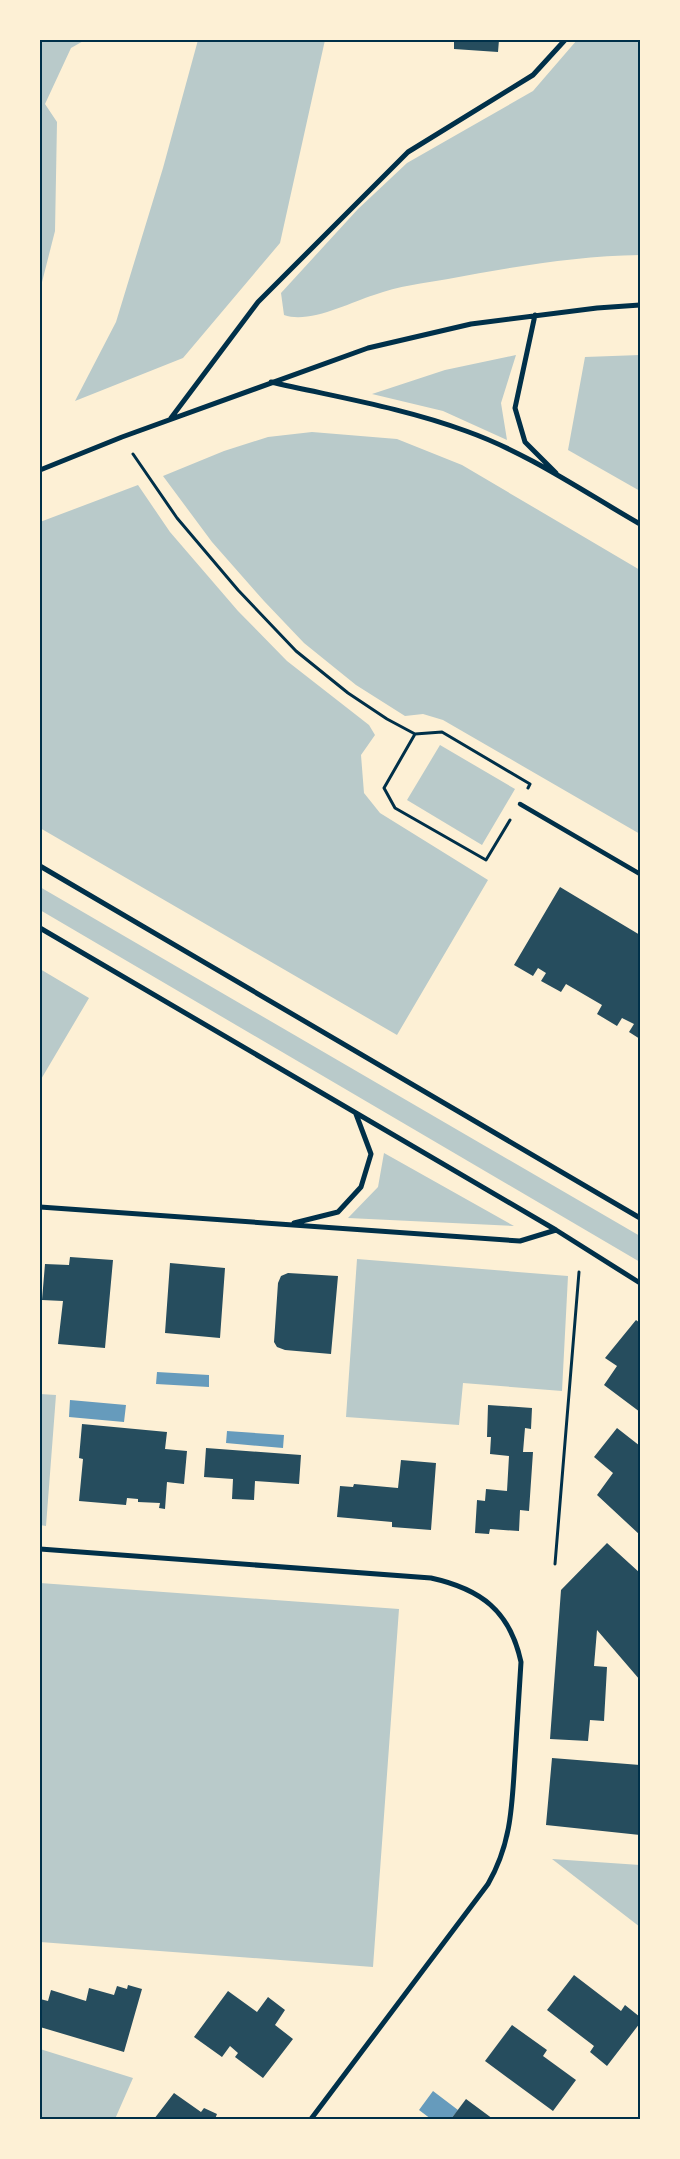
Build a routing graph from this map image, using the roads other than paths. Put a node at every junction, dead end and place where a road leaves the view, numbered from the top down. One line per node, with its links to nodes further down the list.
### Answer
1 (565, 40): 5 (street)
2 (640, 306): 3 (street)
3 (535, 315): 4 (street); 7 (street)
4 (270, 382): 5 (street); 7 (street)
5 (170, 419): 6 (street)
6 (40, 470)
7 (562, 479): 8 (street)
8 (640, 524)
9 (520, 804): 11 (street)
10 (40, 866): 15 (street)
11 (640, 874)
12 (40, 928): 13 (street)
13 (356, 1114): 16 (street); 17 (street)
14 (40, 1207): 16 (street)
15 (640, 1218)
16 (289, 1225): 17 (street)
17 (556, 1230): 18 (street)
18 (640, 1283)
19 (40, 1549): 20 (street)
20 (311, 2119)

